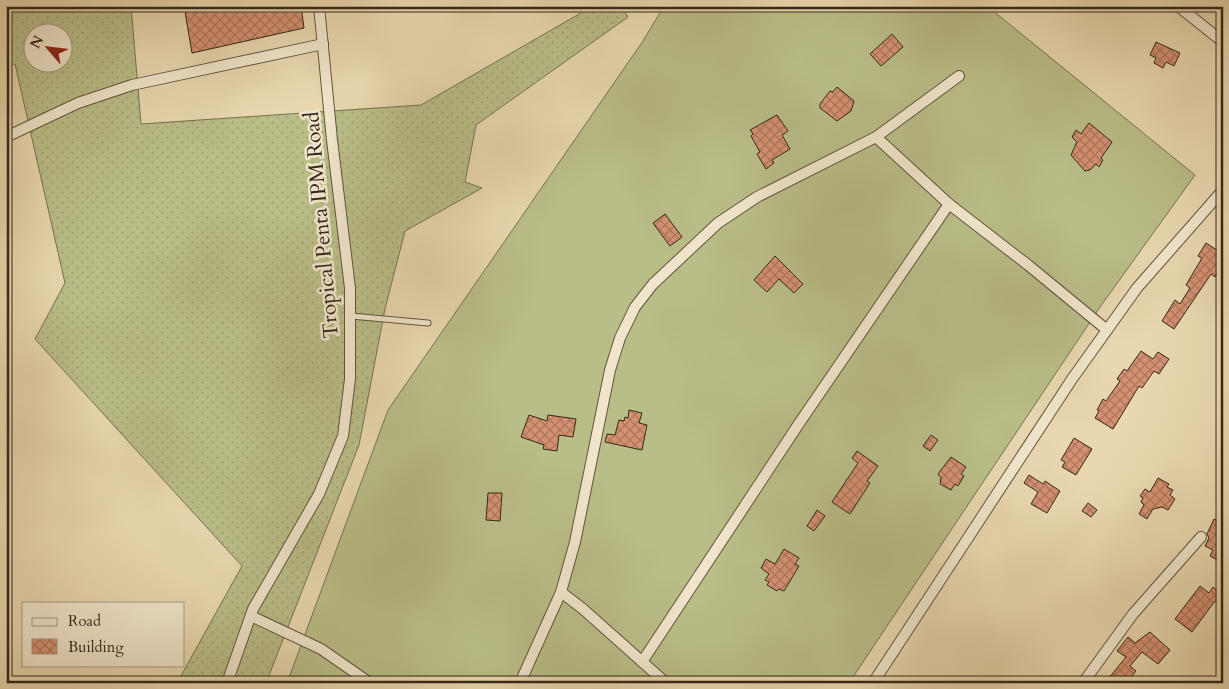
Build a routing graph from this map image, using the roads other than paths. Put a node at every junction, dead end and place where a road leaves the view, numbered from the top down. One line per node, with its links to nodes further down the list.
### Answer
1 (319, 6): 4 (street, Tropical Penta IPM Road)
2 (1178, 6): 3 (street)
3 (1223, 42)
4 (323, 44): 6 (street); 10 (street, Tropical Penta IPM Road)
5 (959, 76): 7 (street)
6 (6, 137)
7 (876, 137): 9 (street); 14 (street)
8 (1223, 190): 12 (street)
9 (949, 204): 12 (street); 16 (street)
10 (351, 316): 11 (lane); 15 (street, Tropical Penta IPM Road)
11 (428, 323)
12 (1107, 330): 21 (street)
13 (1201, 537): 22 (street)
14 (561, 592): 16 (street); 19 (street)
15 (250, 616): 17 (street, Tropical Penta IPM Road); 18 (street)
16 (642, 662): 20 (street)
17 (227, 683)
18 (370, 683)
19 (520, 683)
20 (666, 683)
21 (873, 683)
22 (1083, 683)

